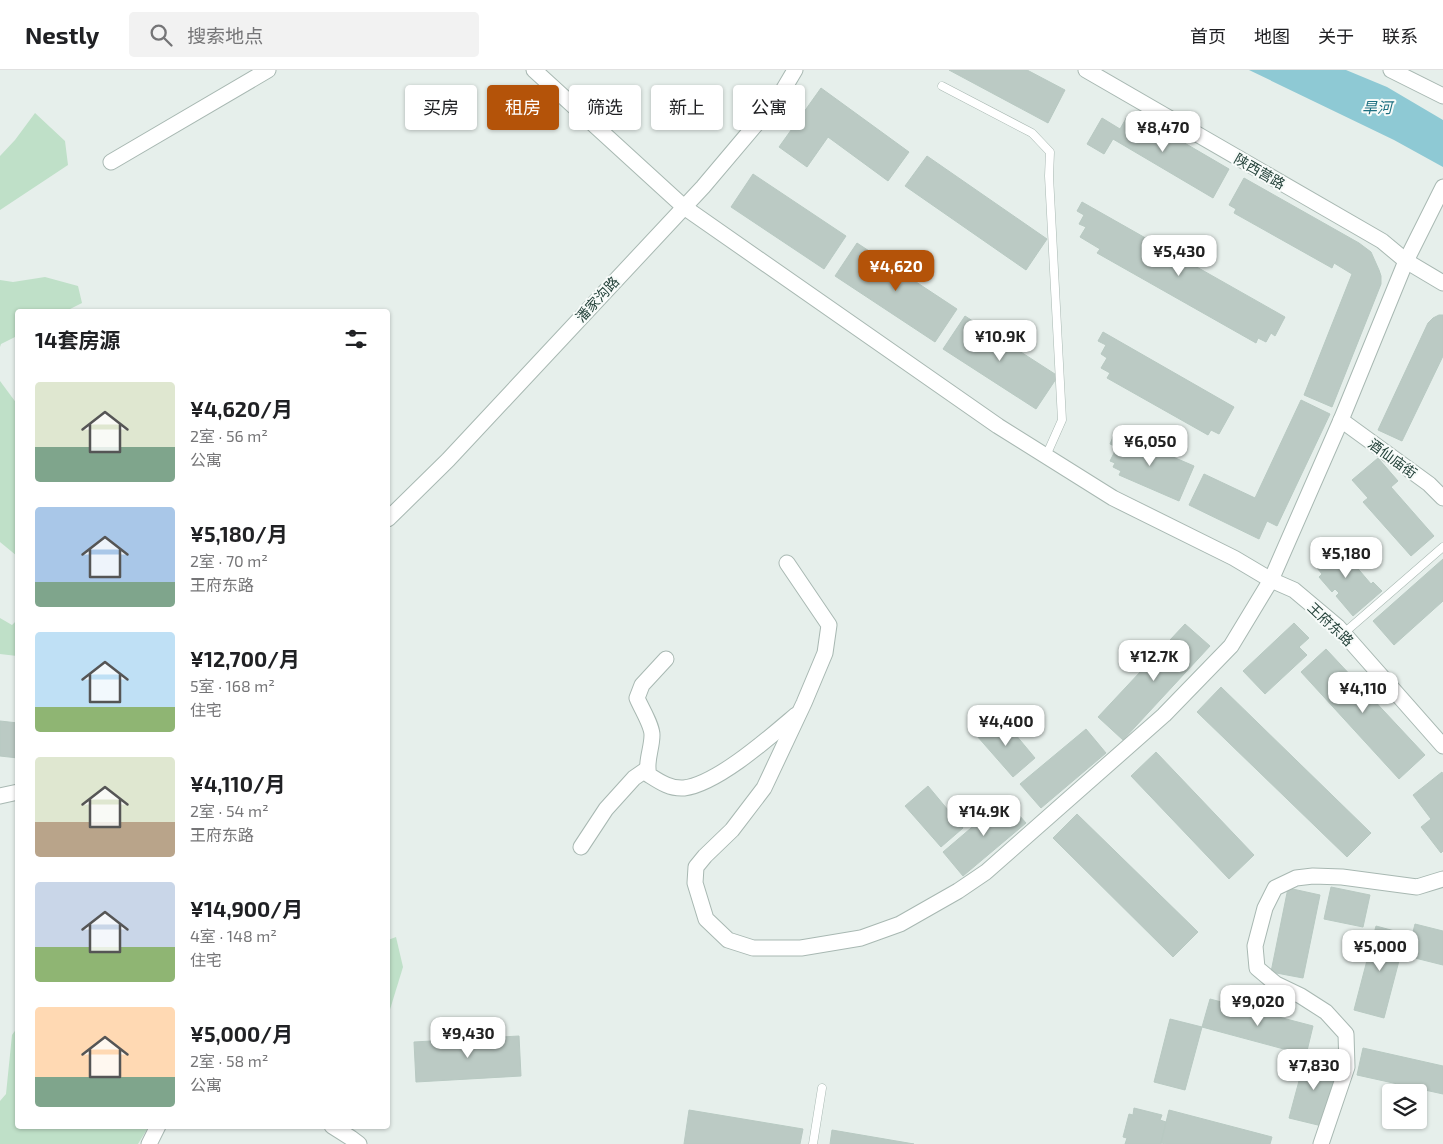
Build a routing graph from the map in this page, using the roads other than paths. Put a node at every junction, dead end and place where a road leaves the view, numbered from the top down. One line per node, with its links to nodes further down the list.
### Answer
1 (268, 70): 8 (street)
2 (534, 70): 10 (street, 王府东路)
3 (796, 70): 10 (street, 潘家沟路)
4 (1086, 70): 11 (street, 陕西营路)
5 (1391, 70): 7 (street)
6 (942, 86): 14 (lane)
7 (1443, 96)
8 (111, 162)
9 (1443, 188): 11 (street)
10 (684, 207): 14 (street, 王府东路); 16 (street, 潘家沟路)
11 (1406, 261): 12 (street, 陕西营路); 13 (street)
12 (1443, 283)
13 (1341, 420): 15 (street, 酒仙庙街); 19 (street)
14 (1046, 456): 19 (street, 王府东路)
15 (1443, 498)
16 (390, 517)
17 (1443, 547): 20 (lane)
18 (787, 564): 22 (street)
19 (1271, 580): 20 (street, 王府东路); 22 (street)
20 (1344, 633): 23 (street, 王府东路)
21 (666, 659): 24 (street)
22 (800, 711): 24 (street)
23 (1443, 746)
24 (647, 769): 27 (street)
25 (15, 793): 26 (street)
26 (0, 796)
27 (581, 847)
28 (1443, 879): 35 (street)
29 (822, 1088): 34 (lane)
30 (156, 1129): 32 (street)
31 (337, 1129): 33 (street)
32 (149, 1144)
33 (359, 1144)
34 (813, 1144)
35 (1321, 1144)

